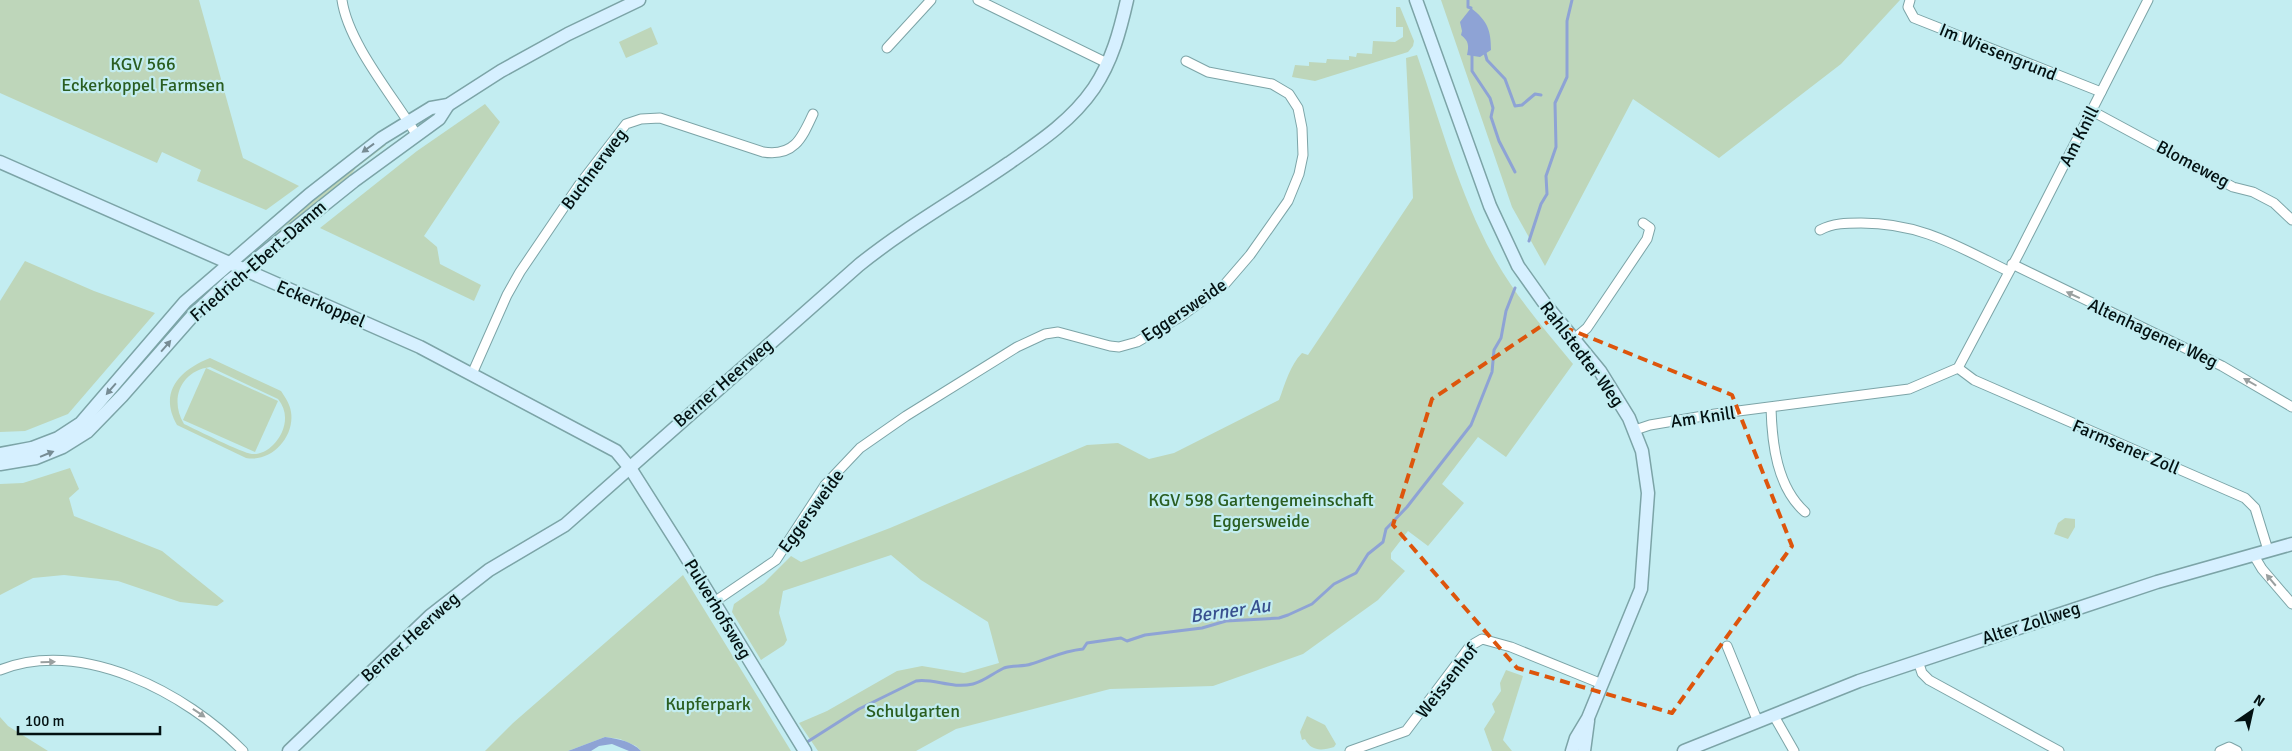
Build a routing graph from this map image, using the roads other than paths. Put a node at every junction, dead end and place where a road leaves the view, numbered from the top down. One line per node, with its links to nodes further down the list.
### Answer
1 (342, 0): 16 (street)
2 (639, 0): 13 (street, Friedrich-Ebert-Damm)
3 (931, 0): 9 (street)
4 (978, 0): 11 (street)
5 (1127, 0): 11 (street, Berner Heerweg)
6 (1416, 0): 26 (street, Rahlstedter Weg)
7 (1910, 0): 12 (street, Im Wiesengrund)
8 (2148, 0): 12 (street, Am Knill)
9 (887, 48)
10 (1186, 61): 39 (street, Eggersweide)
11 (1107, 64): 34 (street, Berner Heerweg)
12 (2101, 92): 14 (street, Am Knill)
13 (448, 105): 16 (street, Friedrich-Ebert-Damm); 17 (street, Friedrich-Ebert-Damm)
14 (2092, 111): 19 (street, Blomeweg); 24 (street, Am Knill)
15 (813, 114): 28 (street, Buchnerweg)
16 (408, 121): 17 (street); 22 (street, Friedrich-Ebert-Damm, one-way to 22)
17 (416, 134): 25 (street, Friedrich-Ebert-Damm)
18 (0, 162): 23 (street, Eckerkoppel)
19 (2292, 220)
20 (1643, 223): 26 (street)
21 (1820, 230): 24 (street)
22 (258, 238): 23 (street, Friedrich-Ebert-Damm); 25 (street)
23 (228, 264): 25 (street, Eckerkoppel); 32 (street, Friedrich-Ebert-Damm, one-way to 32)
24 (2010, 268): 27 (street, Am Knill); 29 (street, Altenhagener Weg, one-way to 24)
25 (250, 269): 28 (street, Eckerkoppel); 33 (street, Friedrich-Ebert-Damm, one-way to 25)
26 (1574, 339): 31 (street, Rahlstedter Weg)
27 (1958, 368): 30 (street, Am Knill); 37 (street, Farmsener Zoll)
28 (472, 374): 34 (street, Eckerkoppel)
29 (2292, 407)
30 (1770, 408): 31 (street, Am Knill); 35 (street)
31 (1635, 430): 44 (street, Rahlstedter Weg)
32 (0, 454)
33 (0, 464)
34 (630, 468): 39 (street, Pulverhofsweg); 51 (street, Berner Heerweg)
35 (1806, 512)
36 (2292, 544): 37 (street, Alter Zollweg)
37 (2268, 550): 38 (street, Alter Zollweg)
38 (2254, 554): 40 (street, one-way to 38); 42 (street, Alter Zollweg)
39 (714, 602): 49 (street, Pulverhofsweg)
40 (2292, 604)
41 (1727, 646): 47 (street)
42 (1918, 661): 45 (street, Alter Zollweg); 56 (street)
43 (0, 670): 50 (street, one-way to 50)
44 (1602, 684): 46 (street, Rahlstedter Weg); 52 (street, Weissenhof)
45 (1774, 716): 47 (street, Alter Zollweg); 55 (street)
46 (1588, 718): 48 (street, Rahlstedter Weg); 53 (street, Rahlstedter Weg)
47 (1758, 722): 54 (street, Alter Zollweg)
48 (1587, 747)
49 (803, 748)
50 (244, 751)
51 (289, 751)
52 (1350, 751)
53 (1572, 751)
54 (1684, 751)
55 (1794, 751)
56 (2059, 751)
57 (2220, 751): 58 (street)
58 (2236, 751)

